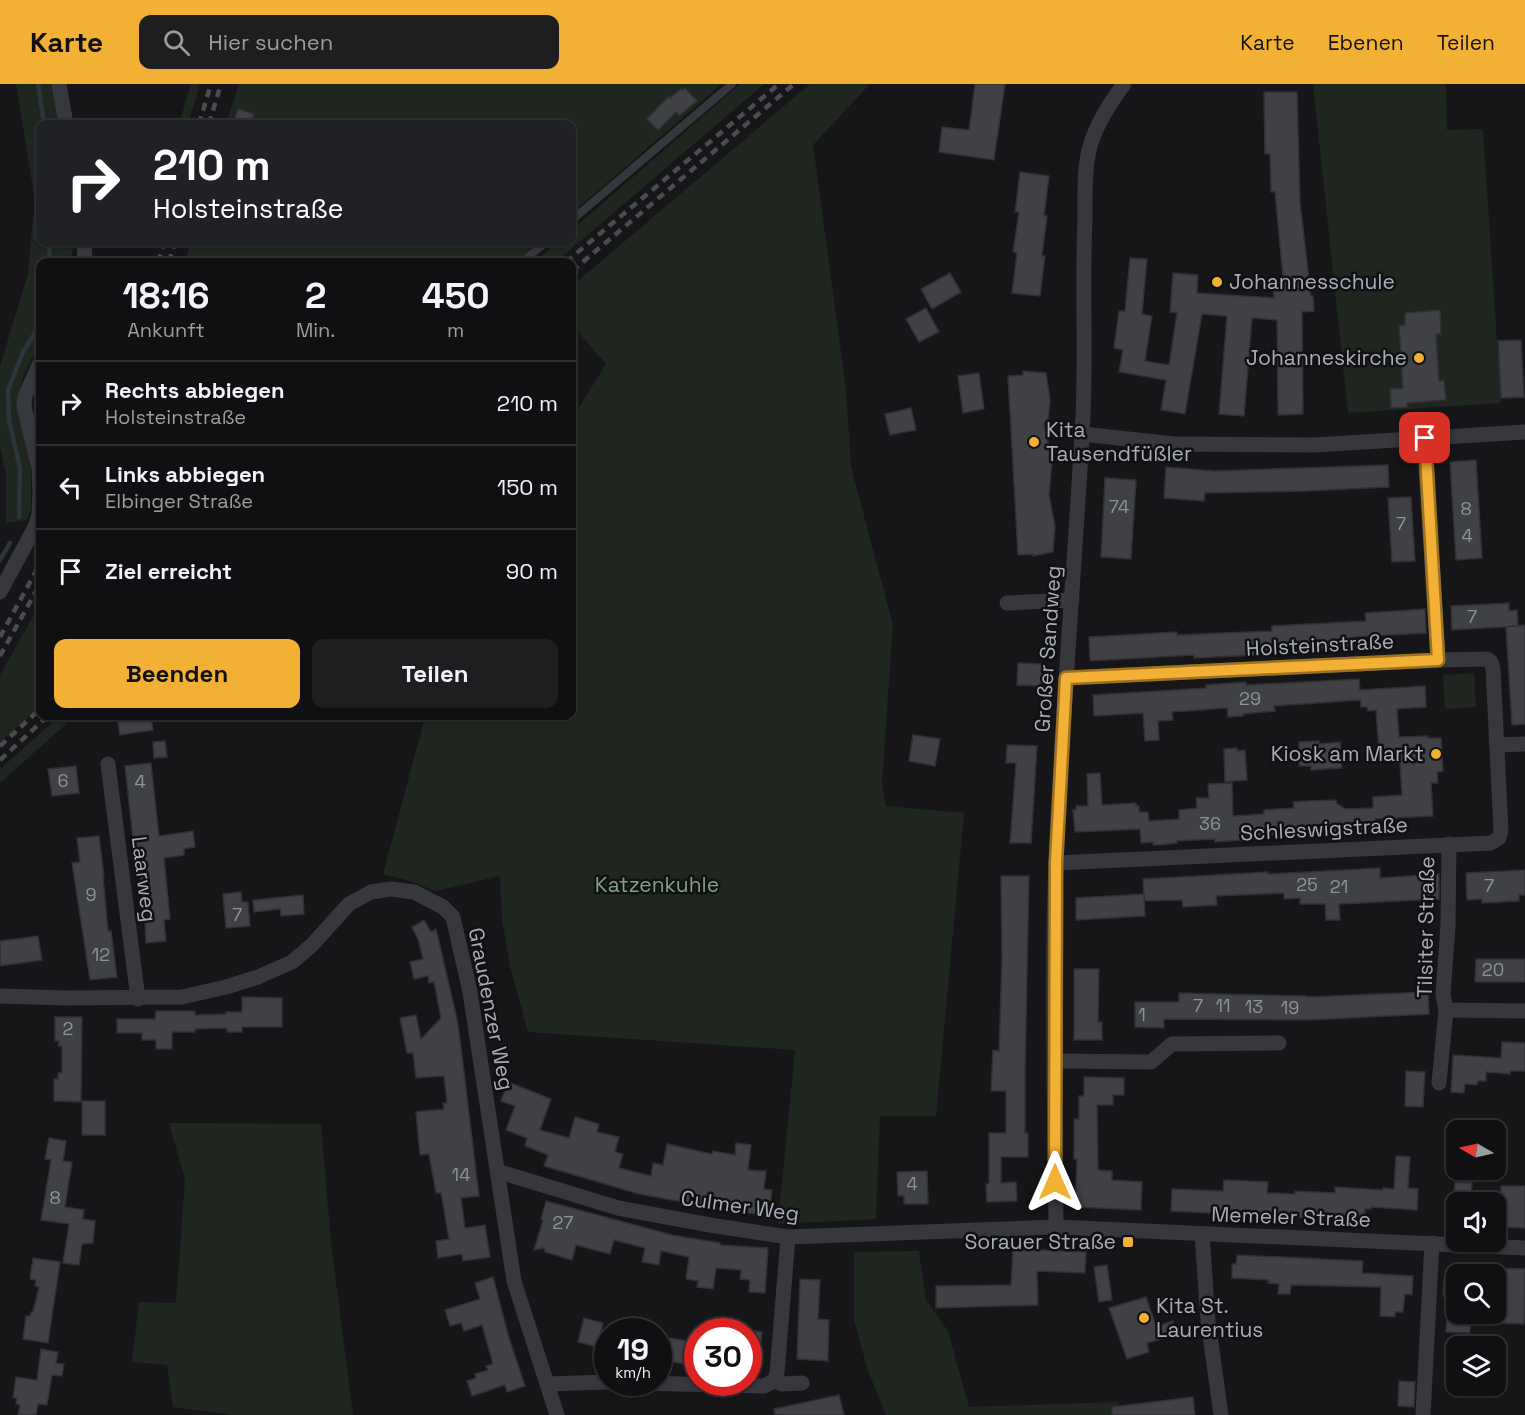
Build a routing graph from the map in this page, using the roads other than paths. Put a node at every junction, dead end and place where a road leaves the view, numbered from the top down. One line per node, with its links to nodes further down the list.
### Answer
1 (59, 84): 4 (street)
2 (732, 84): 5 (lane)
3 (1124, 84): 10 (street, Großer Sandweg)
4 (65, 120)
5 (576, 217)
6 (541, 246): 7 (lane)
7 (527, 258)
8 (36, 372): 12 (street)
9 (1525, 432): 11 (street)
10 (1082, 434): 11 (street); 15 (street, Großer Sandweg)
11 (1425, 438): 17 (street)
12 (36, 456)
13 (36, 524): 14 (street)
14 (0, 592)
15 (1072, 600): 16 (street); 18 (street, Großer Sandweg)
16 (1007, 603)
17 (1438, 660): 18 (street, Holsteinstraße); 20 (street, Holsteinstraße)
18 (1066, 678): 23 (street, Großer Sandweg)
19 (1525, 744): 20 (street)
20 (1497, 745): 22 (street, Schleswigstraße)
21 (108, 764): 25 (street, Laarweg)
22 (1449, 844): 23 (street, Schleswigstraße); 26 (street, Tilsiter Straße)
23 (1056, 863): 29 (street, Großer Sandweg)
24 (0, 996): 25 (street, Graudenzer Weg)
25 (138, 999): 31 (street, Graudenzer Weg)
26 (1446, 1010): 27 (street, Tilsiter Straße); 30 (street, Tilsiter Straße)
27 (1525, 1011)
28 (1279, 1043): 29 (street)
29 (1054, 1061): 32 (street, Großer Sandweg)
30 (1439, 1083)
31 (497, 1172): 34 (street, Culmer Weg); 40 (street, Graudenzer Weg)
32 (1056, 1227): 33 (street, Memeler Straße); 34 (street, Culmer Weg)
33 (1202, 1234): 35 (street, Memeler Straße); 43 (street)
34 (788, 1237): 37 (street)
35 (1432, 1243): 36 (street, Memeler Straße); 44 (street)
36 (1525, 1248)
37 (774, 1381): 39 (street); 41 (street)
38 (594, 1382): 40 (street)
39 (802, 1383)
40 (547, 1384): 42 (street, Graudenzer Weg)
41 (672, 1384)
42 (557, 1415)
43 (1221, 1415)
44 (1423, 1415)

